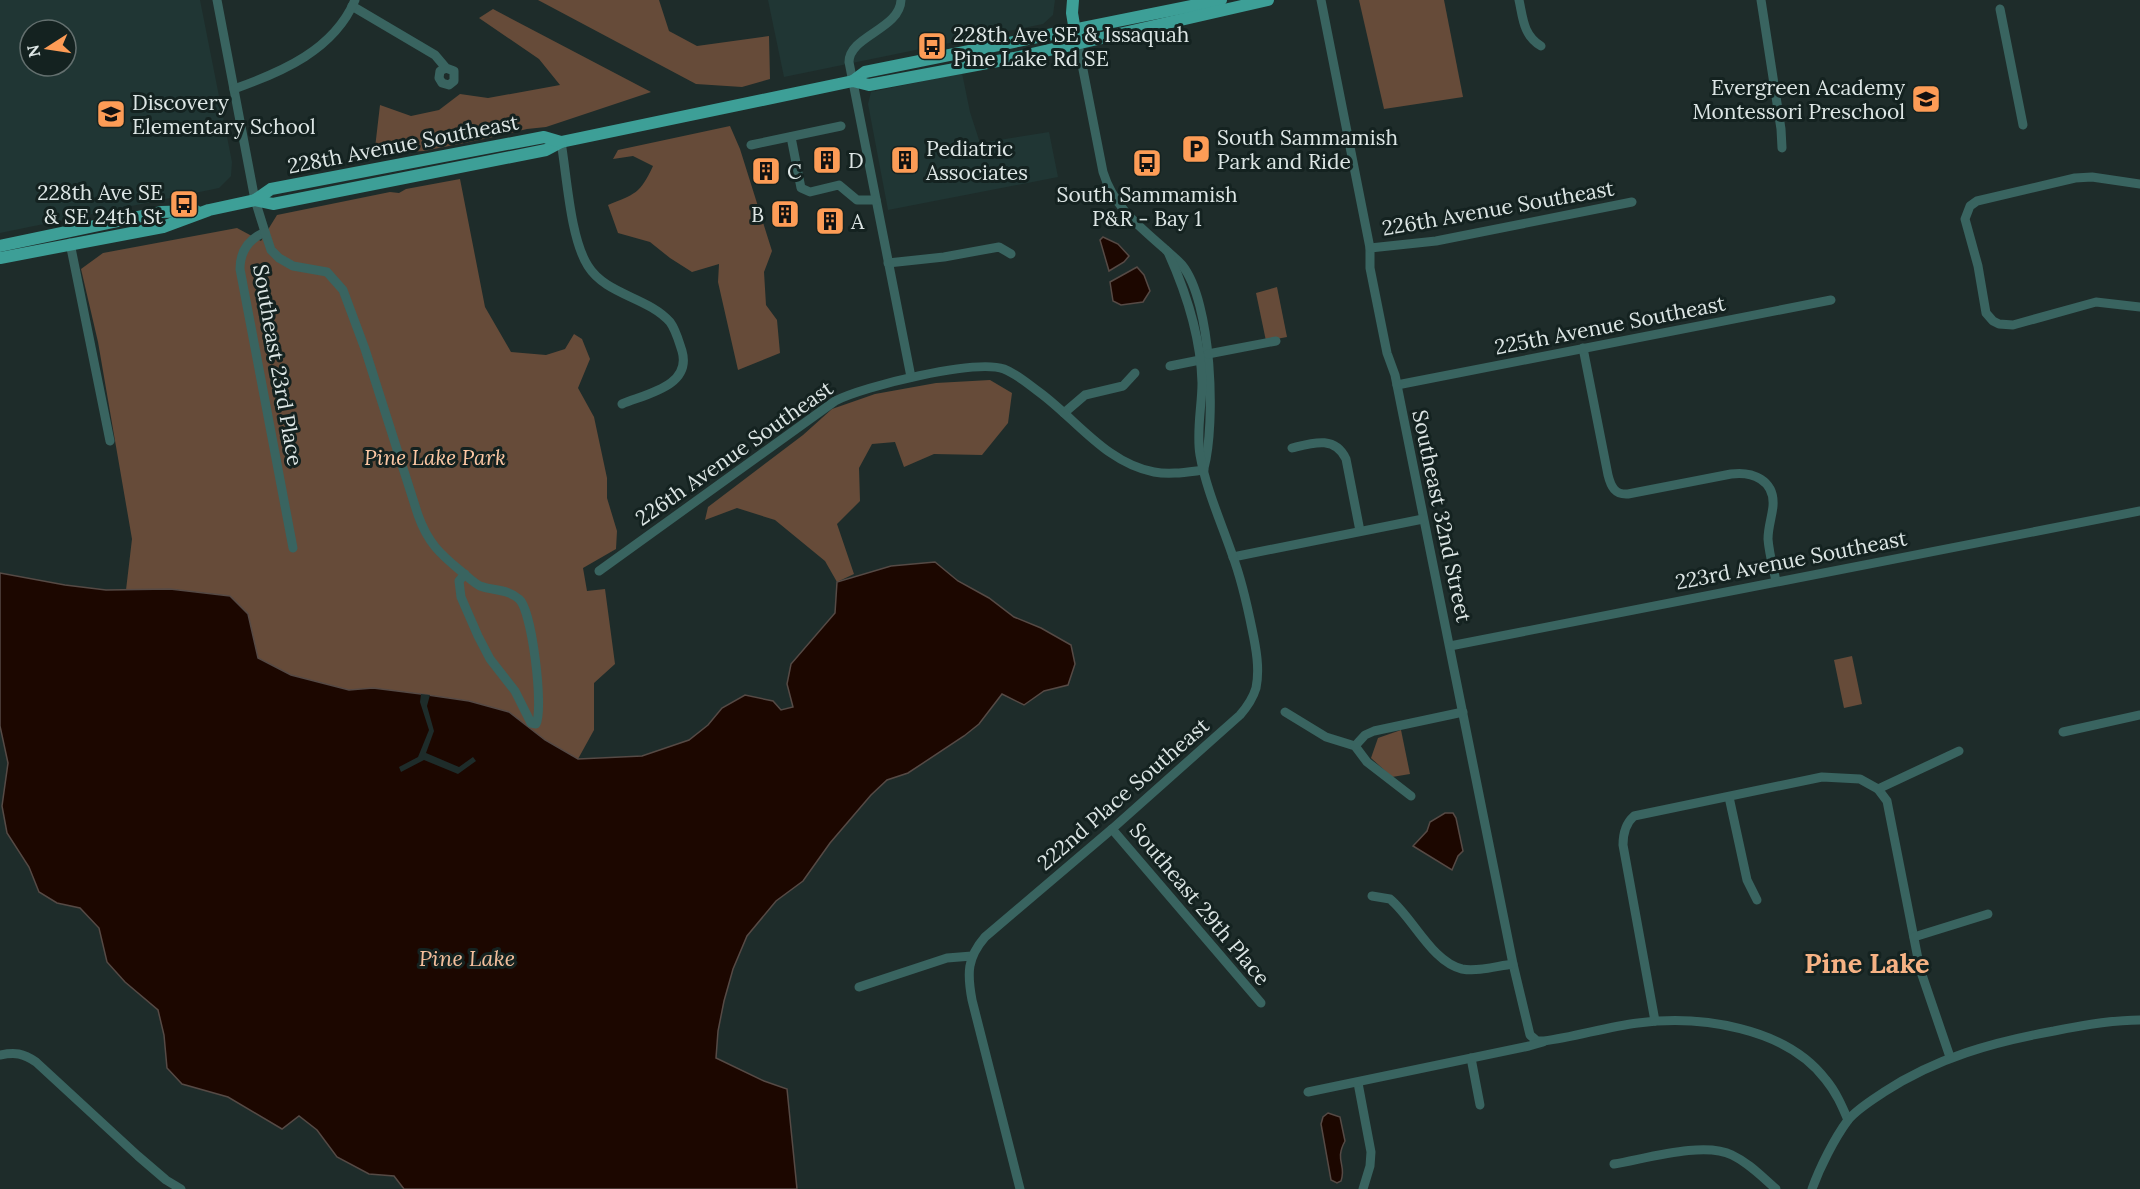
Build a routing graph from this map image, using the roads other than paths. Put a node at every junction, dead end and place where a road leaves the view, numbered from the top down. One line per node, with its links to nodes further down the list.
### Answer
1 (217, 0): 16 (street, Southeast 23rd Place)
2 (901, 0): 15 (street)
3 (1072, 0): 11 (main road)
4 (1221, 0): 11 (main road, 228th Avenue Southeast)
5 (1268, 0): 12 (main road, 228th Avenue Southeast)
6 (1322, 0): 33 (street, Southeast 32nd Street)
7 (1519, 0): 13 (street)
8 (1761, 0): 22 (street)
9 (354, 3): 14 (street); 16 (street)
10 (2000, 9): 17 (street)
11 (1075, 31): 12 (main road); 15 (main road, 228th Avenue Southeast)
12 (1078, 44): 15 (main road, 228th Avenue Southeast); 41 (street)
13 (1541, 46)
14 (446, 68)
15 (853, 81): 20 (main road, 228th Avenue Southeast); 27 (street)
16 (234, 89): 26 (street, Southeast 23rd Place)
17 (2024, 125)
18 (841, 126): 19 (street)
19 (791, 137): 21 (street); 27 (street)
20 (561, 142): 23 (main road, 228th Avenue Southeast); 24 (main road, 228th Avenue Southeast); 46 (street)
21 (751, 145)
22 (1782, 148)
23 (457, 154): 24 (main road); 26 (main road, 228th Avenue Southeast)
24 (458, 168): 26 (main road, 228th Avenue Southeast)
25 (2140, 184): 38 (street)
26 (255, 200): 29 (main road, 228th Avenue Southeast); 30 (street, Southeast 23rd Place)
27 (876, 200): 36 (street)
28 (1632, 202): 33 (street, 226th Avenue Southeast)
29 (209, 210): 31 (main road, 228th Avenue Southeast); 32 (main road, 228th Avenue Southeast)
30 (265, 232): 54 (street, Southeast 23rd Place); 57 (street)
31 (70, 243): 35 (main road, 228th Avenue Southeast); 48 (street)
32 (0, 246)
33 (1370, 248): 45 (street, Southeast 32nd Street)
34 (1011, 254): 36 (street)
35 (0, 258)
36 (888, 263): 44 (street)
37 (1831, 300): 40 (street, 225th Avenue Southeast)
38 (2140, 307)
39 (1276, 341): 41 (street)
40 (1583, 348): 45 (street, 225th Avenue Southeast); 58 (street)
41 (1204, 357): 42 (street); 50 (street)
42 (1170, 366)
43 (1135, 373): 47 (street)
44 (911, 378): 47 (street, 226th Avenue Southeast); 56 (street, 226th Avenue Southeast)
45 (1397, 386): 52 (street, Southeast 32nd Street)
46 (622, 404)
47 (1064, 412): 50 (street)
48 (110, 441)
49 (1292, 448): 53 (street)
50 (1204, 470): 55 (street, 222nd Place Southeast)
51 (2140, 511): 58 (street, 223rd Avenue Southeast)
52 (1423, 519): 53 (street); 59 (street, Southeast 32nd Street)
53 (1360, 531): 55 (street)
54 (293, 548)
55 (1233, 557): 69 (street, 222nd Place Southeast)
56 (599, 571)
57 (465, 574): 57 (street)
58 (1776, 581): 59 (street, 223rd Avenue Southeast)
59 (1450, 646): 61 (street, Southeast 32nd Street)
60 (1285, 712): 64 (street)
61 (1463, 712): 64 (street); 75 (street, Southeast 32nd Street)
62 (2140, 715): 63 (street)
63 (2063, 732)
64 (1355, 746): 67 (street)
65 (1959, 751): 66 (street)
66 (1878, 789): 68 (street); 73 (street)
67 (1411, 796)
68 (1729, 797): 71 (street); 79 (street)
69 (1112, 829): 74 (street, 222nd Place Southeast); 77 (street, Southeast 29th Place)
70 (1372, 896): 75 (street)
71 (1757, 900)
72 (1988, 914): 73 (street)
73 (1914, 937): 82 (street)
74 (972, 956): 76 (street); 90 (street)
75 (1513, 964): 80 (street, Southeast 32nd Street)
76 (859, 987)
77 (1261, 1003)
78 (2140, 1020): 82 (street)
79 (1655, 1021): 80 (street); 87 (street)
80 (1544, 1041): 83 (street)
81 (0, 1055): 89 (street)
82 (1950, 1057): 87 (street)
83 (1471, 1059): 84 (street); 86 (street)
84 (1358, 1083): 85 (street); 91 (street)
85 (1308, 1092)
86 (1480, 1105)
87 (1848, 1120): 93 (street)
88 (1614, 1164): 92 (street)
89 (181, 1189)
90 (1020, 1189)
91 (1363, 1189)
92 (1776, 1189)
93 (1812, 1189)

